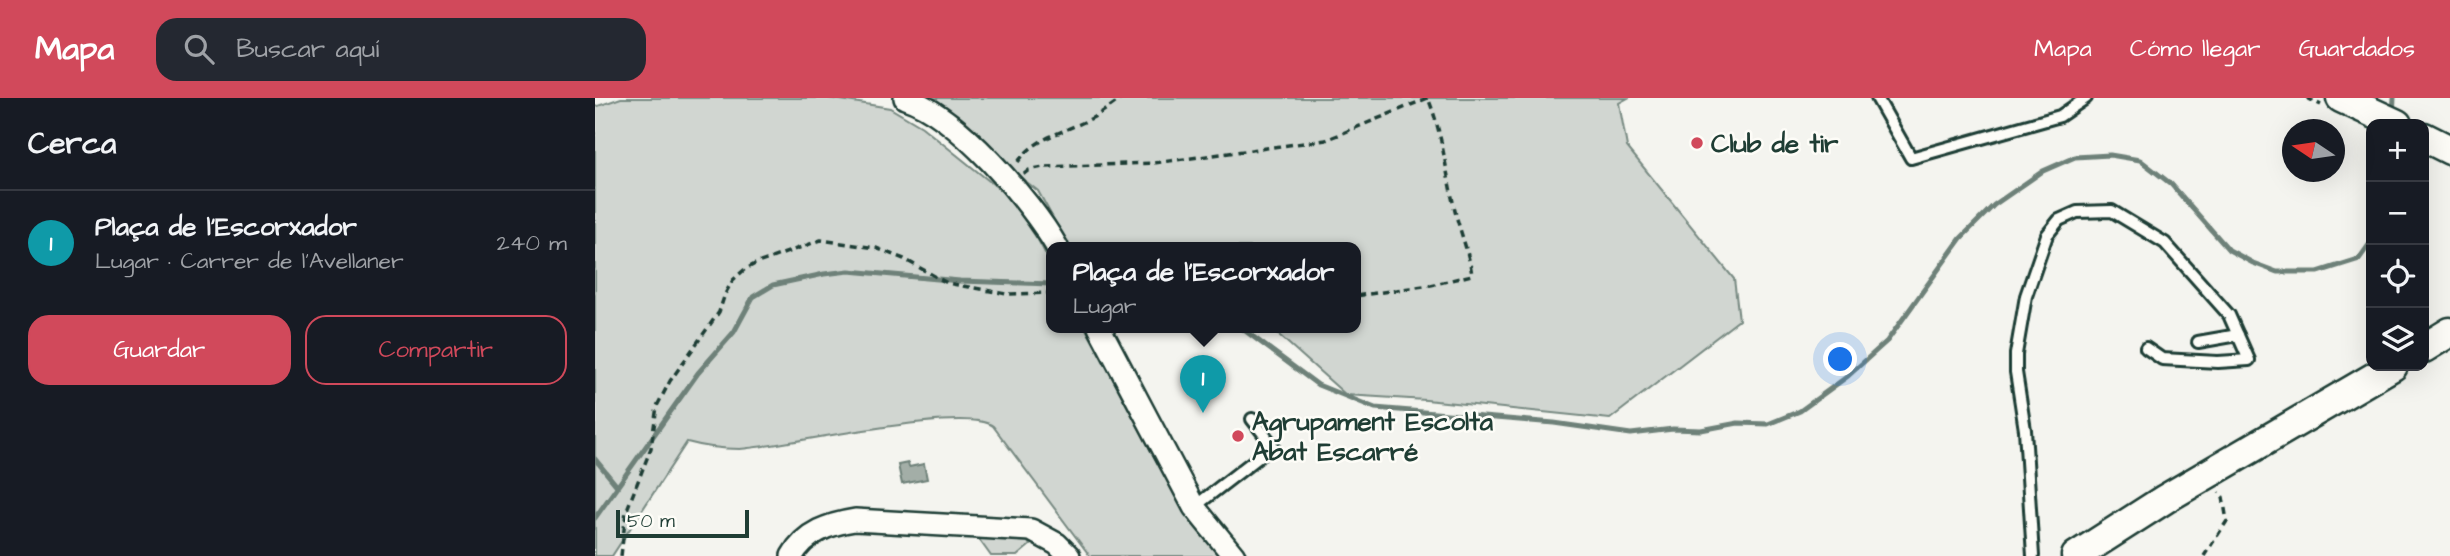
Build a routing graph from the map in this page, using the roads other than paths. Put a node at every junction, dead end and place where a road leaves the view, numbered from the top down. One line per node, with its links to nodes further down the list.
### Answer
1 (905, 98): 8 (street)
2 (1877, 98): 3 (lane)
3 (2086, 98)
4 (2341, 98): 5 (street)
5 (2386, 119)
6 (2429, 140): 7 (street)
7 (2450, 150)
8 (1054, 242)
9 (2450, 332): 13 (street)
10 (1102, 333): 17 (street)
11 (2238, 335): 12 (lane); 14 (lane); 21 (lane)
12 (2199, 342)
13 (2429, 345)
14 (2146, 348)
15 (2385, 371): 22 (street)
16 (1252, 419): 17 (lane)
17 (1194, 507): 20 (street)
18 (1056, 552): 19 (street)
19 (792, 556)
20 (1234, 556)
21 (2033, 556)
22 (2076, 556)

